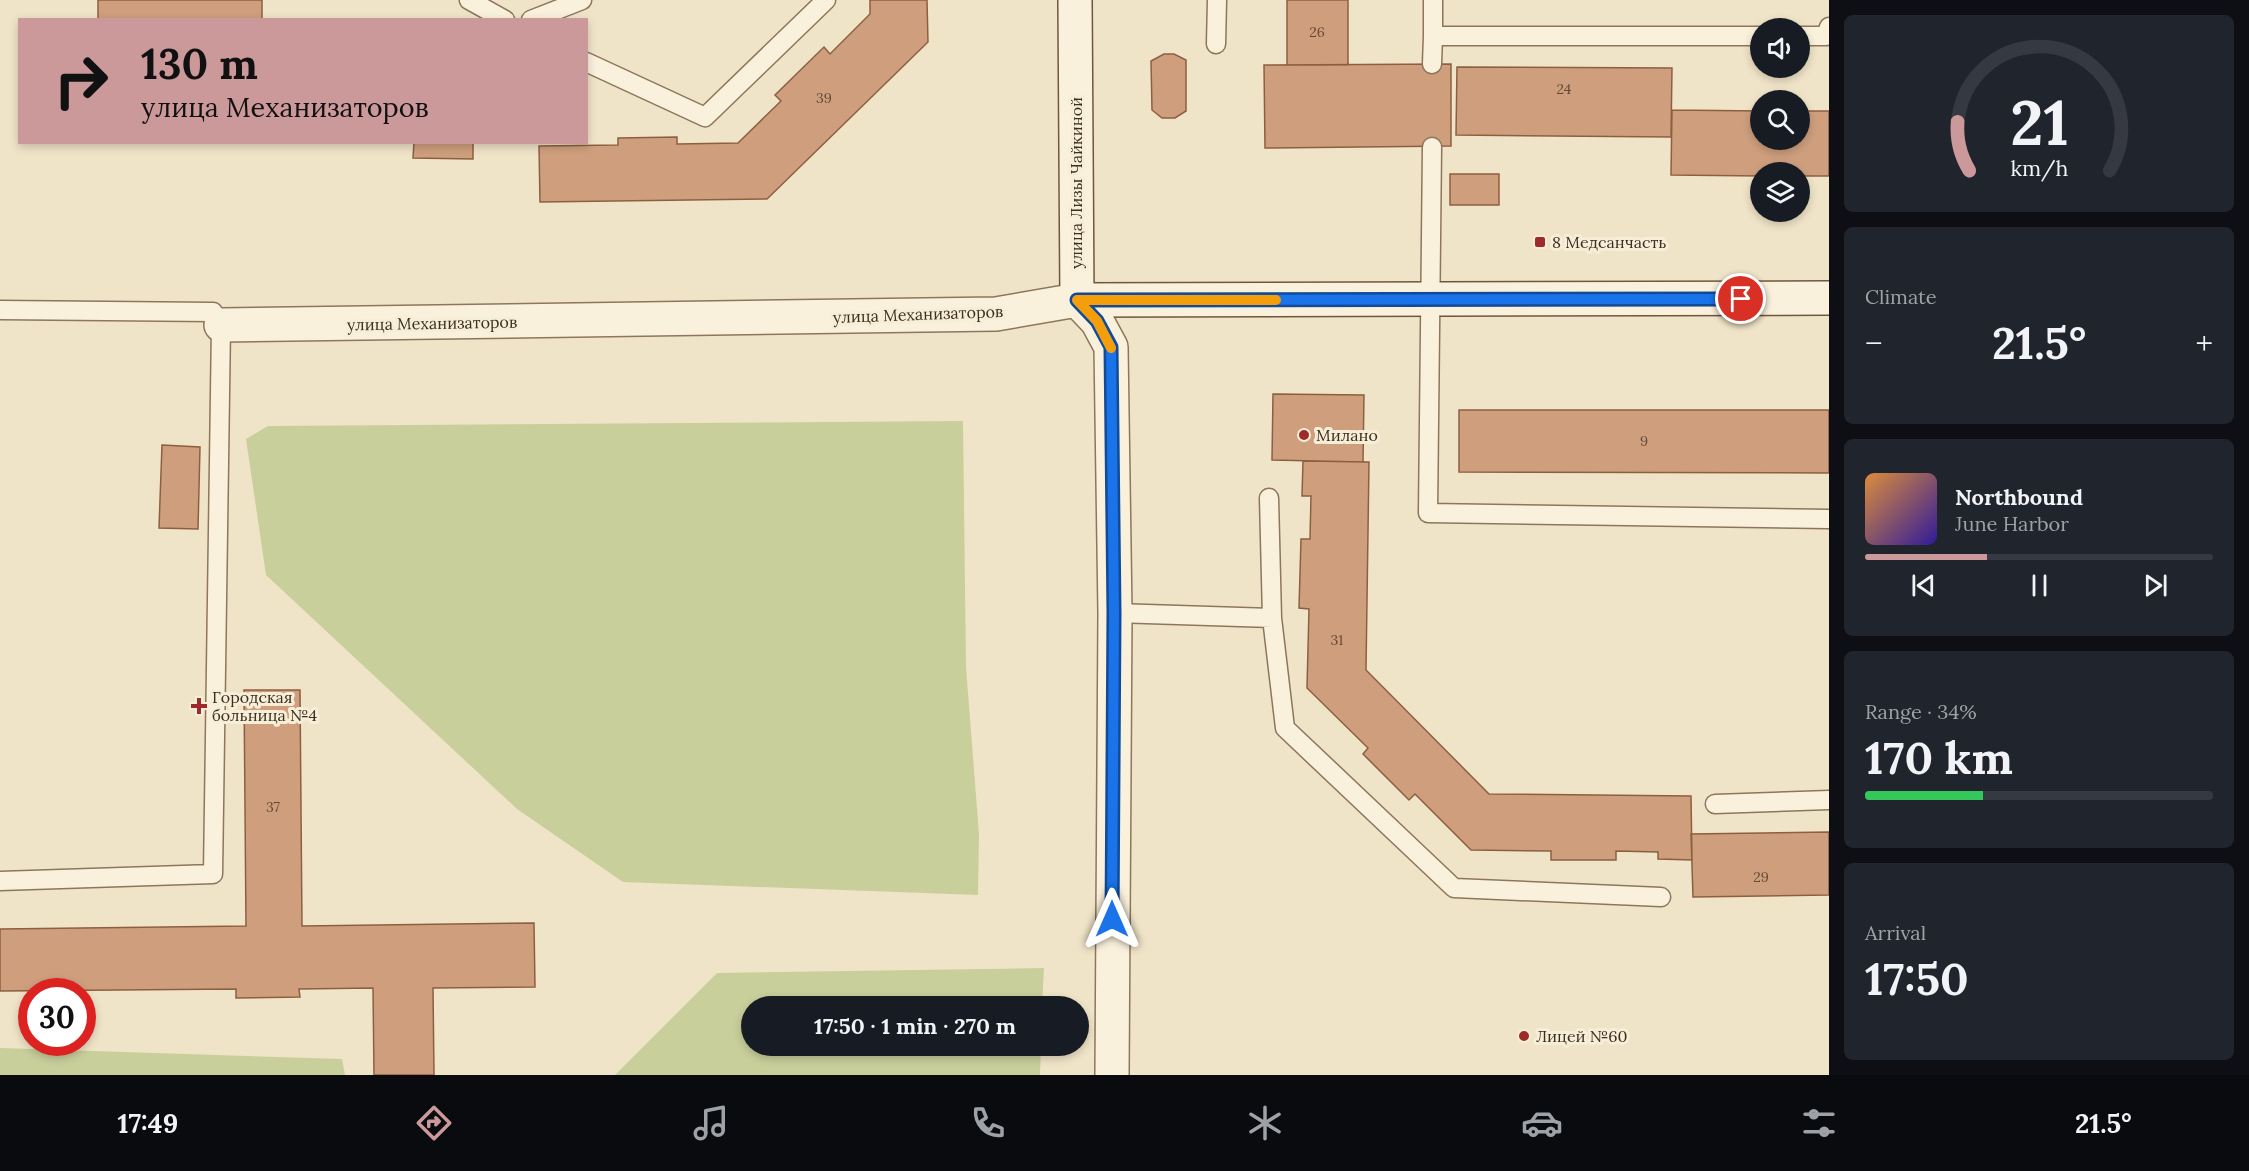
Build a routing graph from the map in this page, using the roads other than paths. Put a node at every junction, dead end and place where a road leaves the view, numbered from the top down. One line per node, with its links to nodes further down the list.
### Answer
1 (469, 0): 7 (lane)
2 (582, 0): 8 (lane)
3 (826, 0): 14 (lane)
4 (1075, 0): 18 (street, улица Лизы Чайкиной)
5 (1216, 0): 13 (lane)
6 (1433, 0): 10 (lane)
7 (501, 18)
8 (536, 18)
9 (1829, 27): 12 (lane)
10 (1432, 36): 11 (lane); 15 (lane)
11 (1750, 36)
12 (1810, 36)
13 (1216, 44)
14 (588, 63)
15 (1432, 64)
16 (1432, 147): 19 (lane)
17 (1829, 298): 19 (street, улица Механизаторов)
18 (1077, 300): 19 (street, улица Механизаторов); 21 (street, улица Механизаторов); 24 (street)
19 (1429, 300): 23 (lane)
20 (0, 310): 21 (lane)
21 (222, 325): 28 (lane)
22 (1269, 498): 25 (lane)
23 (1829, 519)
24 (1114, 613): 25 (lane); 30 (street)
25 (1272, 618): 29 (lane)
26 (1829, 800): 27 (lane)
27 (1715, 804)
28 (0, 881)
29 (1661, 897)
30 (1112, 1075)

